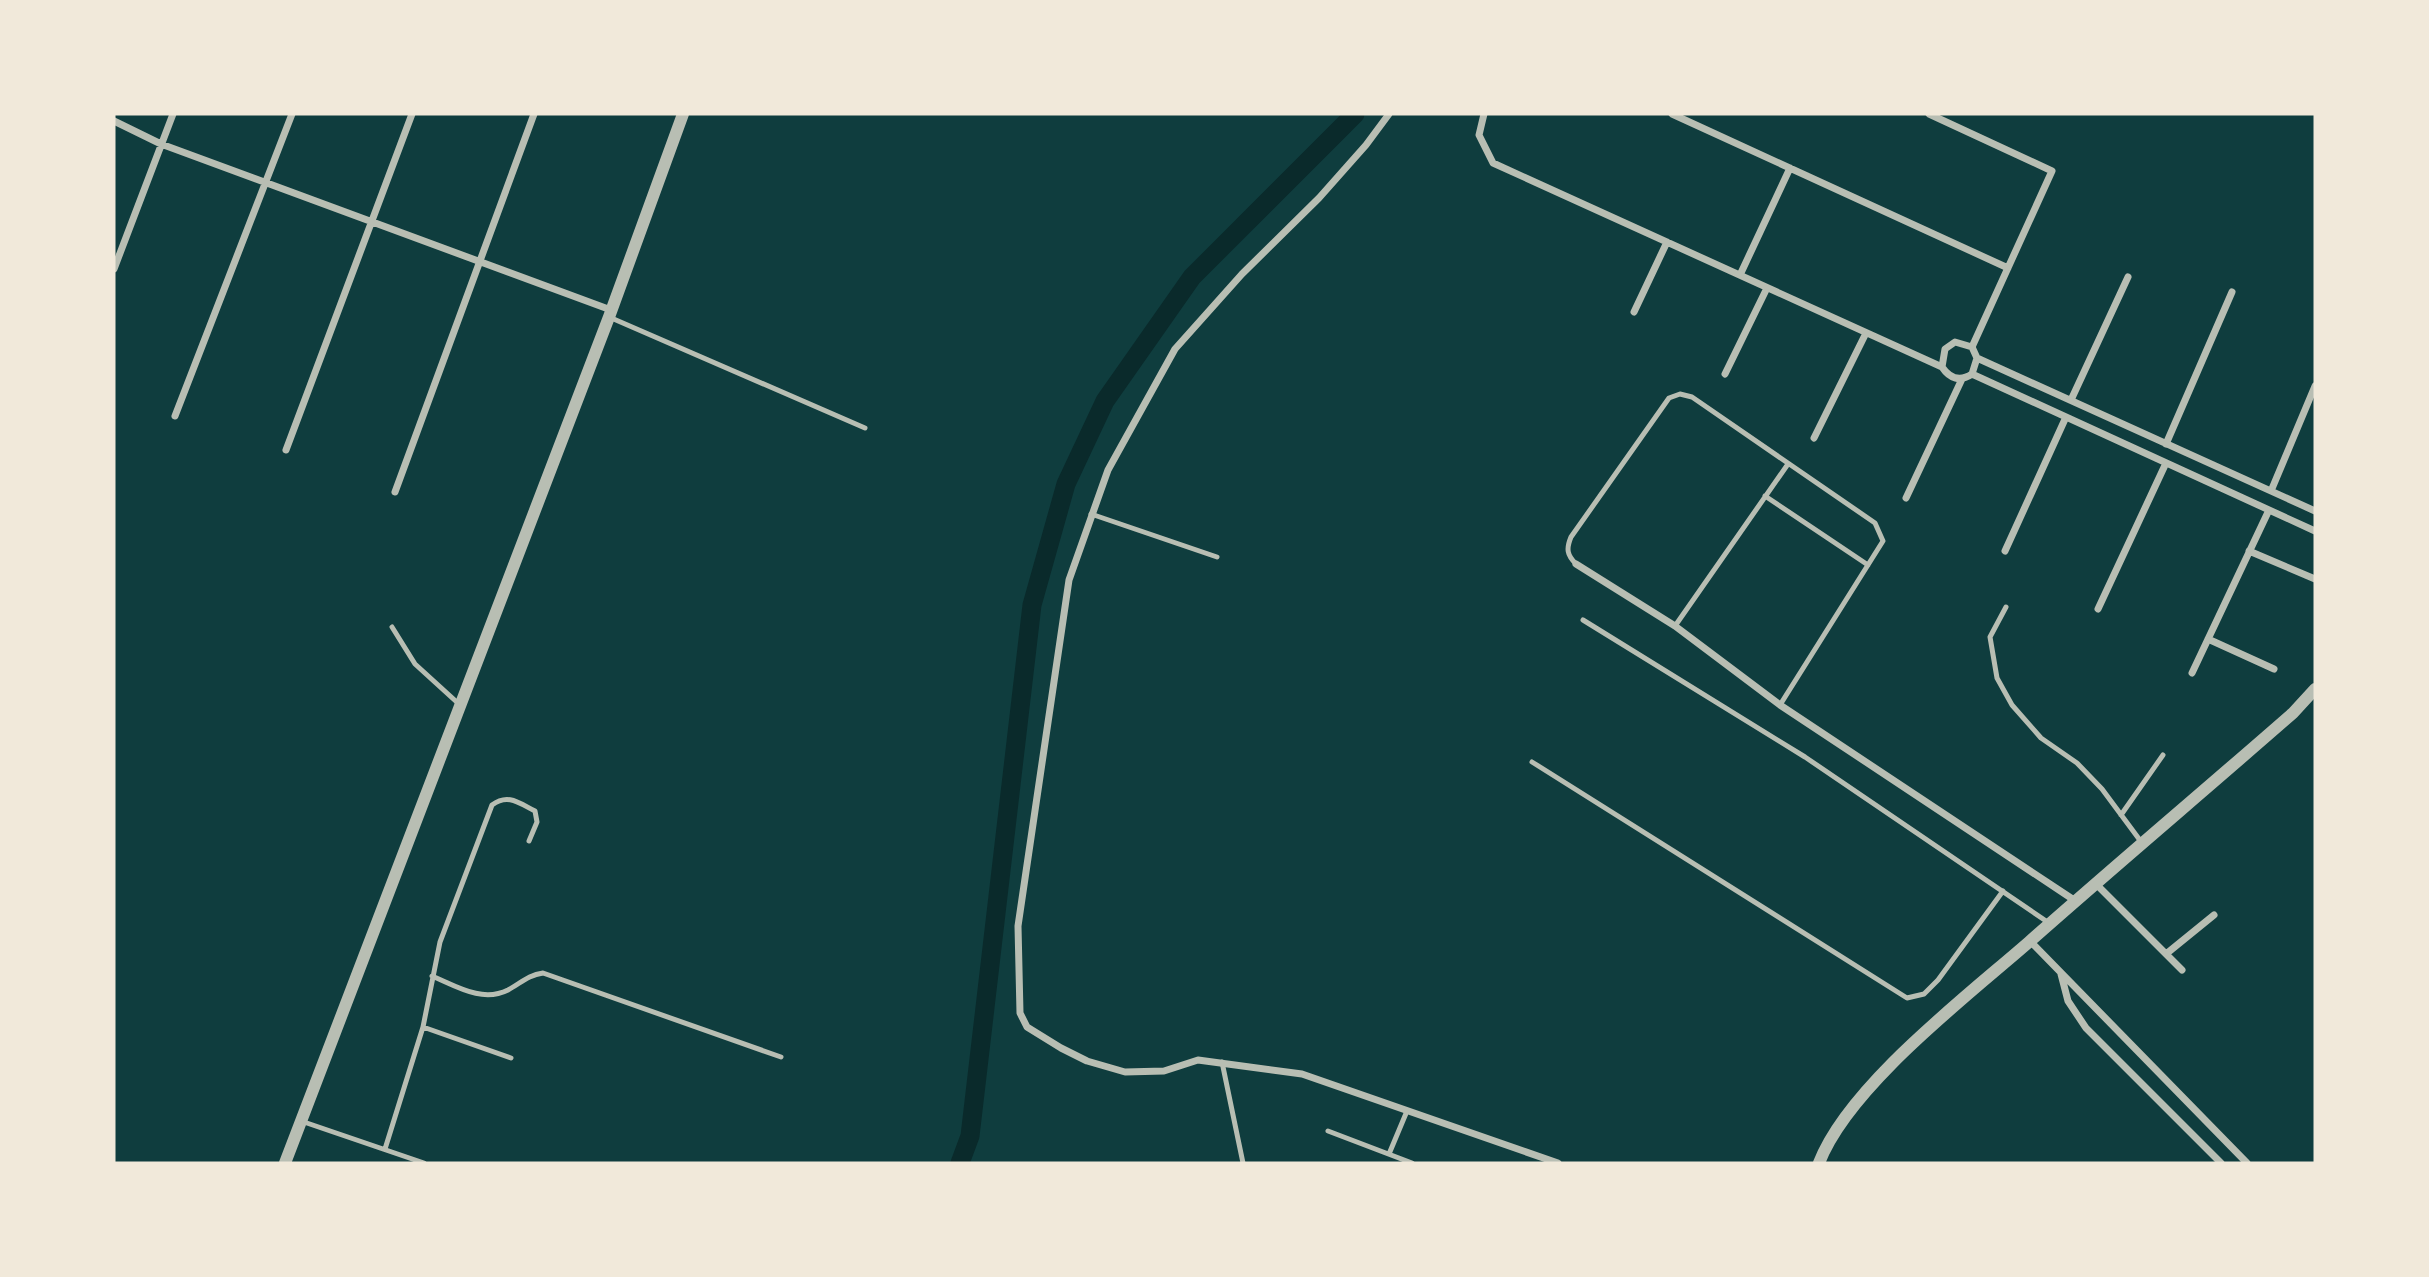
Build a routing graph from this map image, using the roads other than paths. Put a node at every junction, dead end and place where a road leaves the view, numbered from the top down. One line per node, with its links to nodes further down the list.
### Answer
1 (173, 114): 11 (street)
2 (292, 114): 13 (street)
3 (412, 114): 14 (street)
4 (534, 114): 16 (street)
5 (683, 114): 24 (street)
6 (1388, 114): 48 (street)
7 (1483, 114): 15 (street)
8 (1672, 114): 12 (street)
9 (1929, 114): 17 (street)
10 (114, 121): 11 (street)
11 (162, 144): 13 (street); 18 (street)
12 (1790, 168): 17 (street); 19 (street)
13 (267, 183): 14 (street); 34 (street)
14 (371, 222): 16 (street); 39 (street)
15 (1667, 242): 19 (street); 23 (street)
16 (480, 262): 24 (street); 43 (street)
17 (2008, 268): 26 (street)
18 (114, 269)
19 (1740, 275): 21 (street)
20 (2128, 277): 33 (street)
21 (1767, 288): 25 (street); 29 (street)
22 (2232, 292): 38 (street)
23 (1634, 312)
24 (610, 314): 36 (lane); 65 (street)
25 (1866, 332): 28 (street); 37 (street)
26 (1972, 347): 27 (street); 28 (street)
27 (1978, 358): 30 (street); 33 (street)
28 (1942, 367): 31 (street)
29 (1725, 374)
30 (1972, 374): 31 (street); 35 (street)
31 (1962, 379): 45 (street)
32 (2315, 386): 42 (street)
33 (2071, 400): 38 (street)
34 (175, 416)
35 (2066, 417): 40 (street); 50 (street)
36 (865, 428)
37 (1814, 438)
38 (2166, 444): 42 (street)
39 (286, 450)
40 (2166, 463): 46 (street); 57 (street)
41 (1788, 464): 44 (lane); 53 (lane); 54 (lane)
42 (2271, 491): 47 (street)
43 (395, 492)
44 (1765, 496): 54 (lane); 59 (lane)
45 (1906, 498)
46 (2269, 510): 49 (street); 51 (street)
47 (2315, 511)
48 (1091, 514): 52 (lane); 85 (street)
49 (2315, 531)
50 (2005, 551)
51 (2249, 551): 55 (street); 61 (street)
52 (1216, 557)
53 (1576, 565): 59 (street)
54 (1868, 565): 66 (lane)
55 (2315, 579)
56 (2006, 607): 69 (lane)
57 (2098, 609)
58 (1583, 620): 73 (lane)
59 (1675, 625): 66 (street)
60 (392, 627): 65 (lane)
61 (2208, 639): 62 (street); 63 (street)
62 (2274, 669)
63 (2192, 673)
64 (2315, 690): 71 (street)
65 (460, 705): 87 (street)
66 (1780, 705): 74 (street)
67 (2163, 755): 69 (lane)
68 (1532, 762): 73 (lane)
69 (2121, 815): 71 (lane)
70 (530, 841): 81 (lane)
71 (2142, 844): 72 (street)
72 (2095, 883): 74 (street); 78 (street)
73 (2004, 891): 76 (lane)
74 (2074, 900): 76 (street)
75 (2214, 915): 78 (street)
76 (2049, 923): 77 (street)
77 (2030, 941): 80 (street); 96 (street)
78 (2166, 954): 79 (street)
79 (2182, 970)
80 (2060, 973): 97 (street); 98 (street)
81 (432, 976): 82 (lane); 83 (lane)
82 (423, 1027): 84 (lane); 89 (lane)
83 (781, 1057)
84 (511, 1058)
85 (1222, 1062): 86 (street); 93 (lane)
86 (1407, 1111): 90 (lane); 95 (street)
87 (301, 1121): 89 (lane); 91 (street)
88 (1328, 1131): 90 (lane)
89 (385, 1149): 92 (lane)
90 (1389, 1154): 94 (lane)
91 (285, 1163)
92 (424, 1163)
93 (1243, 1163)
94 (1412, 1163)
95 (1558, 1163)
96 (1819, 1163)
97 (2221, 1163)
98 (2247, 1163)

